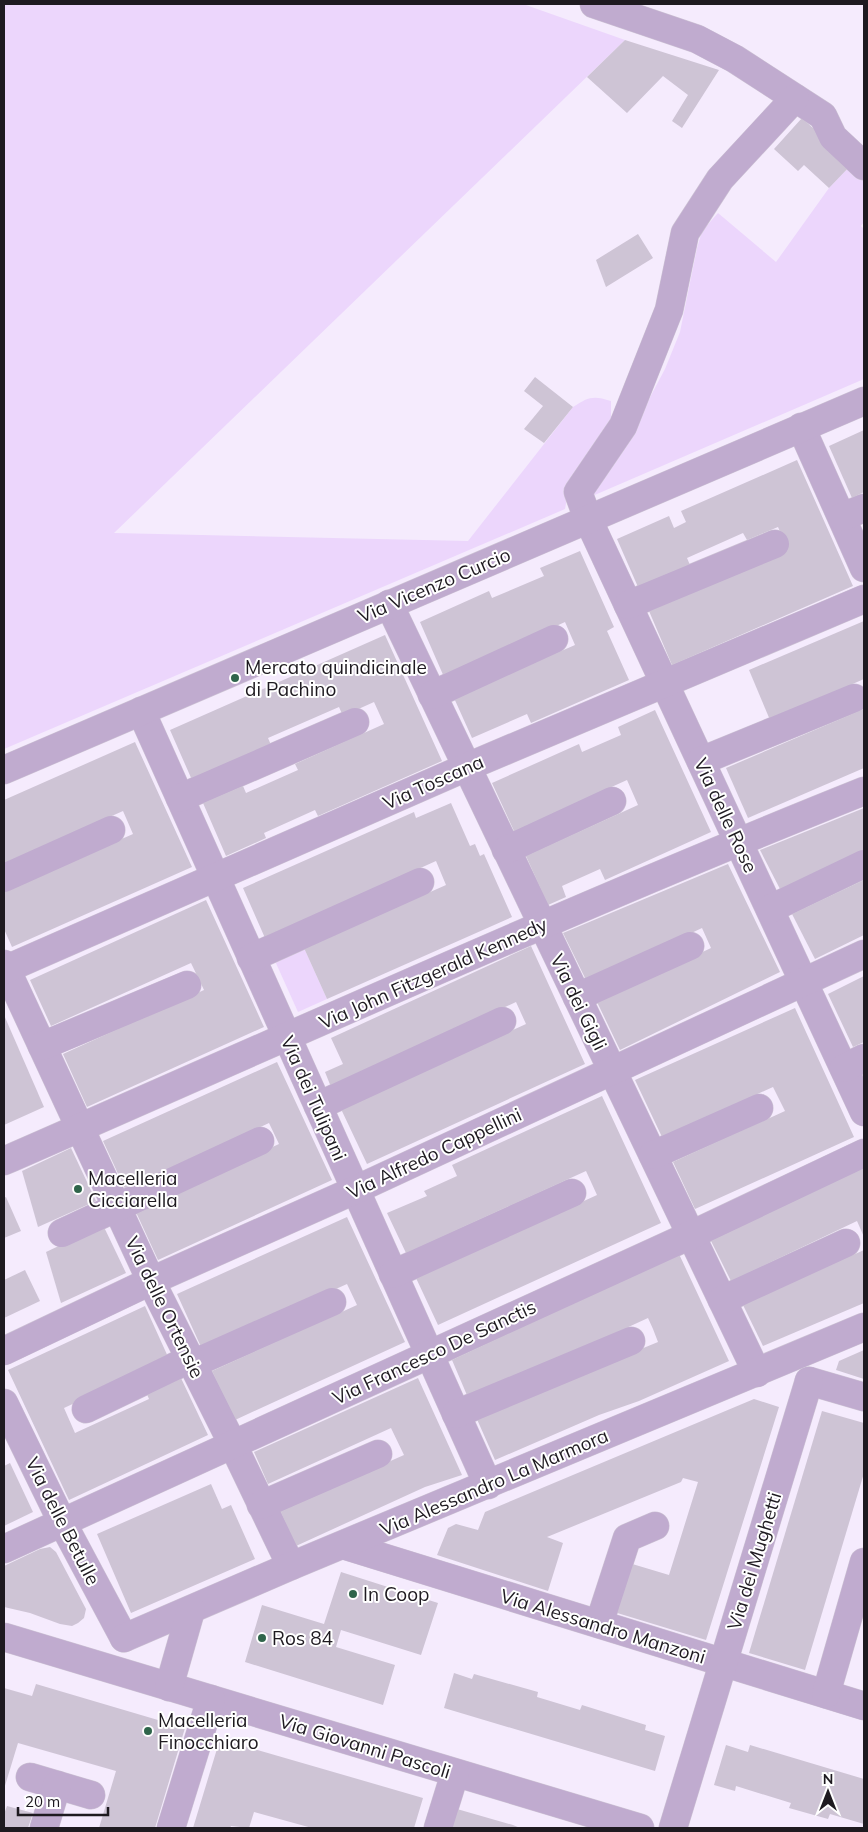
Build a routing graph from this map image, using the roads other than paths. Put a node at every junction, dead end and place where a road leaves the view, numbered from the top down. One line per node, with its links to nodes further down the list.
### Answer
1 (594, 4): 2 (street)
2 (795, 98): 3 (street); 7 (street, Via delle Rose)
3 (864, 166)
4 (864, 401): 5 (street, Via Vicenzo Curcio)
5 (801, 427): 6 (street); 7 (street, Via Vicenzo Curcio)
6 (853, 512): 9 (street)
7 (588, 519): 11 (street, Via Vicenzo Curcio); 12 (street, Via delle Rose)
8 (775, 544): 12 (street)
9 (864, 568)
10 (864, 599): 14 (street, Via Toscana)
11 (389, 604): 15 (street, Via dei Gigli); 17 (street, Via Vicenzo Curcio)
12 (628, 605): 14 (street, Via delle Rose)
13 (554, 639): 15 (street)
14 (665, 684): 19 (street, Via delle Rose); 20 (street, Via Toscana)
15 (432, 695): 20 (street, Via dei Gigli)
16 (854, 698): 19 (street)
17 (141, 711): 21 (street, Via Vicenzo Curcio); 23 (street, Via dei Tulipani)
18 (355, 722): 23 (street)
19 (701, 761): 26 (street, Via delle Rose)
20 (467, 767): 27 (street, Via dei Gigli); 29 (street, Via Toscana)
21 (4, 770)
22 (864, 791): 26 (street, Via John Fitzgerald Kennedy)
23 (180, 798): 29 (street, Via dei Tulipani)
24 (612, 801): 27 (street)
25 (111, 830): 30 (street)
26 (738, 841): 32 (street, Via delle Rose); 33 (street, Via John Fitzgerald Kennedy)
27 (506, 850): 33 (street, Via dei Gigli)
28 (864, 864): 32 (street)
29 (215, 877): 36 (street, Via dei Tulipani); 37 (street, Via Toscana)
30 (4, 878)
31 (420, 882): 36 (street)
32 (770, 909): 38 (street, Via delle Rose)
33 (542, 924): 40 (street, Via dei Gigli); 42 (street, Via John Fitzgerald Kennedy)
34 (690, 946): 40 (street)
35 (864, 954): 38 (street, Via Alfredo Cappellini)
36 (251, 958): 42 (street, Via dei Tulipani)
37 (4, 968): 43 (street, Via delle Ortensie)
38 (804, 982): 44 (street, Via delle Rose); 45 (street, Via Alfredo Cappellini)
39 (187, 985): 43 (street)
40 (577, 998): 45 (street, Via dei Gigli)
41 (502, 1021): 46 (street)
42 (287, 1038): 46 (street, Via dei Tulipani); 49 (street, Via John Fitzgerald Kennedy)
43 (42, 1046): 49 (street, Via delle Ortensie)
44 (854, 1063): 48 (street, Via delle Rose)
45 (612, 1071): 52 (street, Via dei Gigli); 54 (street, Via Alfredo Cappellini)
46 (318, 1106): 54 (street, Via dei Tulipani)
47 (759, 1108): 52 (street)
48 (864, 1112)
49 (80, 1128): 53 (street, Via John Fitzgerald Kennedy); 56 (street, Via delle Ortensie)
50 (260, 1141): 56 (street)
51 (864, 1153): 58 (street, Via Francesco De Sanctis)
52 (653, 1155): 58 (street, Via dei Gigli)
53 (4, 1161)
54 (354, 1190): 60 (street, Via dei Tulipani); 61 (street, Via Alfredo Cappellini)
55 (572, 1193): 60 (street)
56 (117, 1207): 57 (street); 61 (street, Via delle Ortensie)
57 (62, 1233)
58 (691, 1235): 62 (street, Via dei Gigli); 67 (street, Via Francesco De Sanctis)
59 (846, 1243): 62 (street)
60 (393, 1274): 67 (street, Via dei Tulipani)
61 (151, 1281): 66 (street, Via Alfredo Cappellini); 69 (street, Via delle Ortensie)
62 (722, 1300): 70 (street, Via dei Gigli)
63 (332, 1302): 69 (street)
64 (864, 1327): 68 (street, Via Alessandro La Marmora)
65 (632, 1340): 75 (street)
66 (4, 1351)
67 (428, 1353): 75 (street, Via dei Tulipani); 76 (street, Via Francesco De Sanctis)
68 (798, 1355): 70 (street, Via Alessandro La Marmora); 71 (street)
69 (191, 1361): 74 (street); 76 (street, Via delle Ortensie)
70 (756, 1373): 79 (street, Via Alessandro La Marmora)
71 (809, 1381): 72 (street); 92 (street, Via dei Mughetti)
72 (864, 1397)
73 (4, 1404): 77 (street, Via delle Betulle)
74 (86, 1409)
75 (456, 1414): 79 (street, Via dei Tulipani)
76 (233, 1445): 80 (street, Via delle Ortensie); 81 (street, Via Francesco De Sanctis)
77 (13, 1447): 81 (street, Via delle Betulle)
78 (378, 1454): 80 (street)
79 (488, 1486): 83 (street, Via Alessandro La Marmora)
80 (261, 1505): 86 (street, Via delle Ortensie)
81 (62, 1522): 84 (street, Via Francesco De Sanctis); 91 (street, Via delle Betulle)
82 (655, 1526): 89 (street)
83 (342, 1545): 86 (street, Via Alessandro La Marmora); 89 (street, Via Alessandro Manzoni)
84 (4, 1549)
85 (864, 1562): 88 (street)
86 (290, 1566): 87 (street, Via Alessandro La Marmora)
87 (191, 1610): 91 (street, Via Alessandro La Marmora); 94 (street)
88 (858, 1610): 95 (street)
89 (599, 1624): 92 (street, Via Alessandro Manzoni)
90 (4, 1637): 93 (street, Via Giovanni Pascoli)
91 (124, 1638): 93 (street)
92 (723, 1663): 95 (street, Via Alessandro Manzoni); 106 (street, Via dei Mughetti)
93 (115, 1671): 94 (street, Via Giovanni Pascoli)
94 (169, 1686): 96 (street, Via Giovanni Pascoli)
95 (826, 1694): 97 (street, Via Alessandro Manzoni)
96 (211, 1699): 98 (street, Via Giovanni Pascoli); 103 (street)
97 (864, 1706)
98 (455, 1773): 104 (street); 105 (street, Via Giovanni Pascoli)
99 (30, 1777): 100 (street)
100 (57, 1785): 101 (street); 102 (street)
101 (91, 1795)
102 (44, 1828)
103 (171, 1828)
104 (438, 1828)
105 (640, 1828)
106 (673, 1828)

